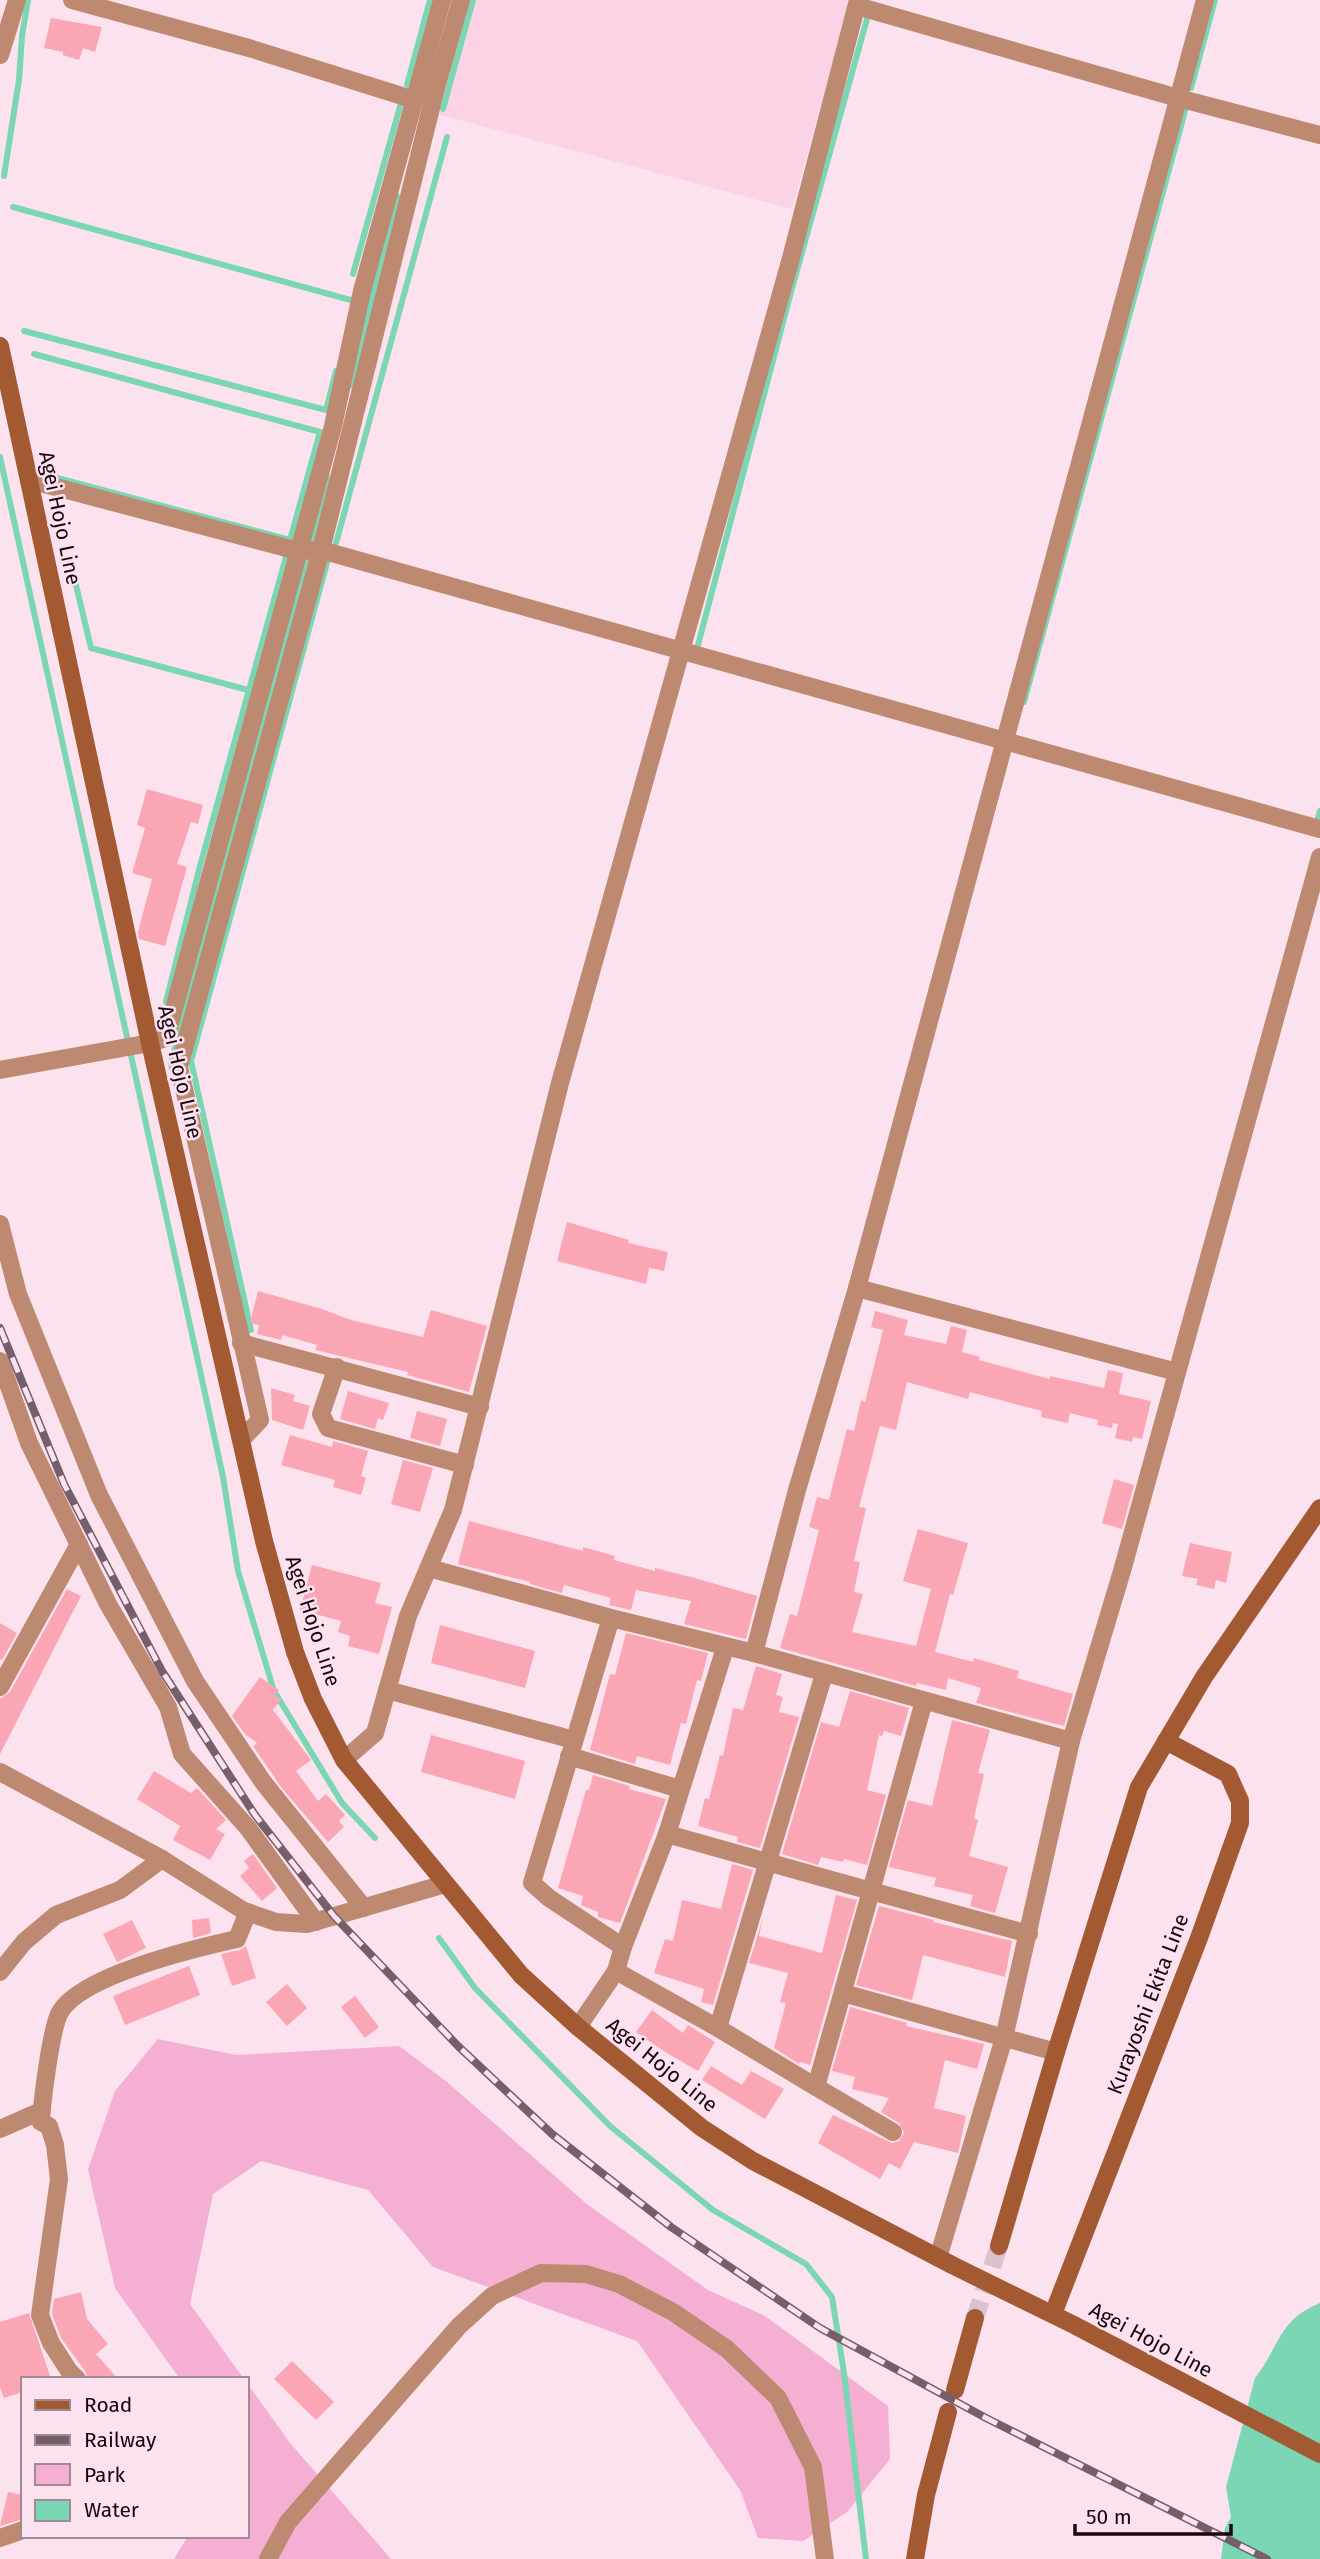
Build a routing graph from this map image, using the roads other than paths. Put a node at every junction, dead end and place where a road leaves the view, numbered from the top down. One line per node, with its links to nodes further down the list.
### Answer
1 (17, 0): 7 (street)
2 (72, 0): 9 (street)
3 (442, 0): 9 (street)
4 (461, 0): 13 (street)
5 (1205, 0): 8 (street)
6 (858, 3): 8 (street); 15 (street)
7 (0, 55)
8 (1178, 98): 10 (street); 16 (street)
9 (415, 100): 14 (street)
10 (1320, 135)
11 (0, 346): 12 (main road, Agei Hojo Line)
12 (29, 480): 14 (street); 19 (main road, Agei Hojo Line)
13 (321, 550): 14 (street); 15 (street); 20 (street)
14 (298, 551): 19 (street)
15 (681, 650): 16 (street); 28 (street)
16 (1003, 742): 17 (street); 23 (street)
17 (1320, 829)
18 (1320, 856): 27 (street)
19 (158, 1040): 20 (street); 21 (street); 29 (main road, Agei Hojo Line)
20 (182, 1052): 24 (street)
21 (0, 1070)
22 (0, 1224): 52 (street)
23 (857, 1288): 27 (street); 36 (street)
24 (242, 1343): 26 (street); 29 (street)
25 (0, 1361): 32 (street)
26 (337, 1367): 28 (street); 30 (street)
27 (1177, 1372): 41 (street)
28 (480, 1407): 30 (street)
29 (242, 1438): 44 (main road, Agei Hojo Line)
30 (465, 1465): 33 (street)
31 (1320, 1508): 42 (main road)
32 (79, 1544): 38 (street); 54 (street)
33 (429, 1568): 34 (street); 39 (street)
34 (611, 1618): 35 (street); 43 (street)
35 (725, 1648): 36 (street); 46 (street)
36 (754, 1653): 37 (street)
37 (824, 1674): 40 (street); 49 (street)
38 (0, 1687)
39 (387, 1690): 43 (street); 44 (street)
40 (924, 1701): 41 (street); 51 (street)
41 (1072, 1741): 55 (street)
42 (1166, 1741): 63 (main road); 70 (main road, Kurayoshi Ekita Line)
43 (572, 1748): 46 (street); 56 (street)
44 (344, 1760): 50 (main road, Agei Hojo Line)
45 (0, 1772): 48 (street)
46 (680, 1789): 47 (street)
47 (667, 1834): 49 (street); 56 (street)
48 (162, 1859): 53 (street); 58 (street)
49 (769, 1863): 51 (street); 61 (street)
50 (445, 1884): 52 (street); 60 (main road, Agei Hojo Line)
51 (871, 1891): 55 (street); 59 (street)
52 (364, 1908): 54 (street)
53 (248, 1912): 54 (street); 65 (street)
54 (316, 1922)
55 (1029, 1934): 62 (street)
56 (623, 1947): 57 (street)
57 (616, 1971): 60 (street); 61 (street)
58 (0, 1972)
59 (842, 1993): 62 (street); 64 (street)
60 (579, 2027): 69 (main road, Agei Hojo Line)
61 (718, 2028): 64 (street)
62 (1004, 2038): 63 (street); 69 (street)
63 (1056, 2052): 68 (main road)
64 (816, 2087): 67 (street)
65 (41, 2111): 66 (street); 72 (street)
66 (0, 2129)
67 (893, 2132)
68 (999, 2246)
69 (938, 2258): 70 (main road, Agei Hojo Line)
70 (1053, 2314): 75 (main road, Agei Hojo Line)
71 (975, 2318): 73 (main road)
72 (75, 2377)
73 (955, 2390)
74 (948, 2412): 80 (main road)
75 (1320, 2454)
76 (21, 2531): 77 (street)
77 (0, 2538)
78 (268, 2559): 79 (street)
79 (825, 2559)
80 (915, 2559)

